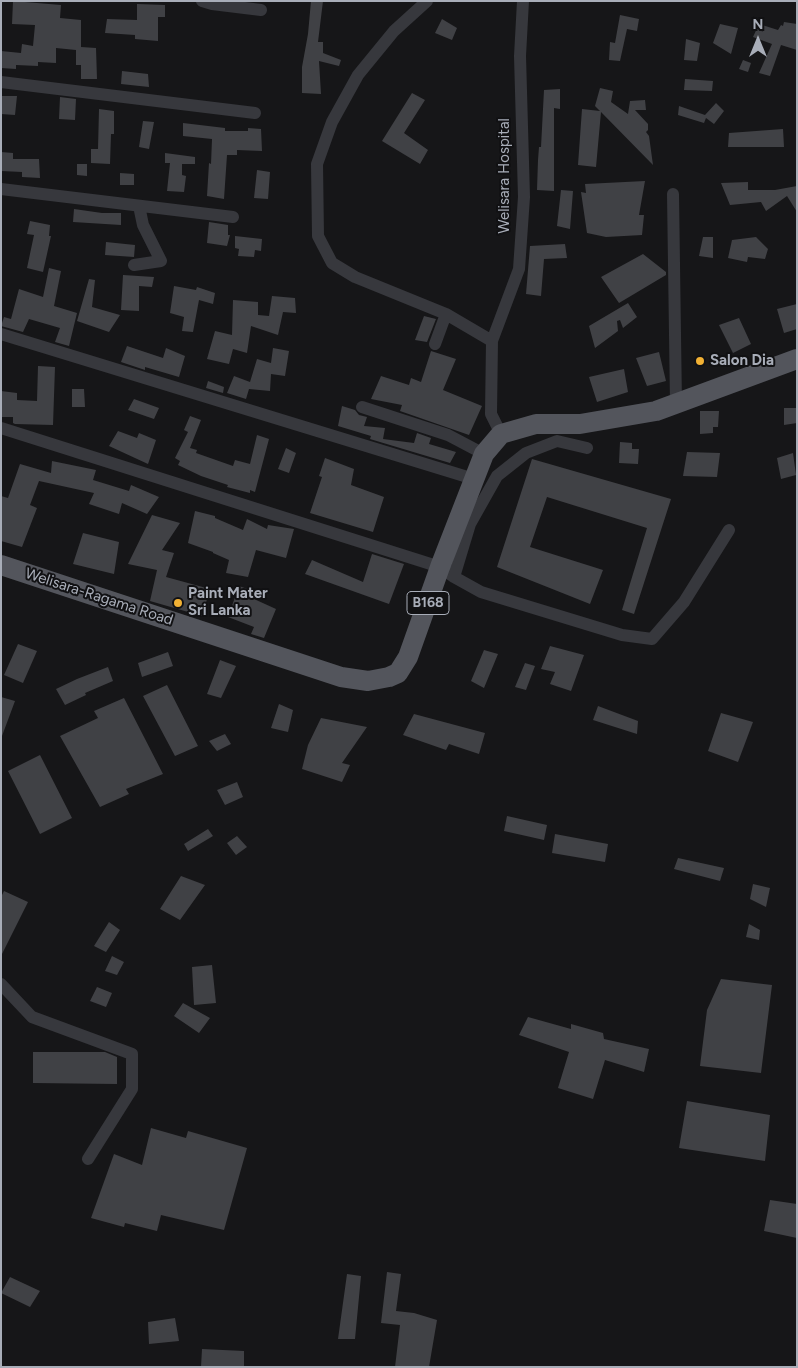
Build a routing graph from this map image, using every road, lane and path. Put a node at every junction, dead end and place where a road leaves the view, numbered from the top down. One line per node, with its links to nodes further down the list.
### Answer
1 (202, 1): 4 (street)
2 (428, 1): 12 (street)
3 (523, 1): 14 (street, Welisara Hospital)
4 (261, 10)
5 (1, 82): 6 (street)
6 (255, 113)
7 (1, 189): 9 (street)
8 (673, 194): 17 (street)
9 (139, 206): 10 (street); 11 (street)
10 (233, 217)
11 (134, 265)
12 (446, 314): 14 (street); 15 (street)
13 (1, 334): 23 (street)
14 (492, 341): 20 (street, Welisara Hospital)
15 (435, 344)
16 (797, 359): 17 (main road)
17 (676, 404): 20 (main road)
18 (362, 407): 22 (street)
19 (1, 428): 26 (street)
20 (501, 434): 22 (main road, Welisara-Ragama Road / B168)
21 (587, 448): 26 (street)
22 (484, 454): 23 (main road, Welisara-Ragama Road / B168)
23 (474, 479): 26 (main road, Welisara-Ragama Road / B168)
24 (729, 530): 26 (street)
25 (1, 565): 26 (main road, Welisara-Ragama Road / B168)
26 (447, 572)
27 (1, 984): 28 (street)
28 (88, 1159)

